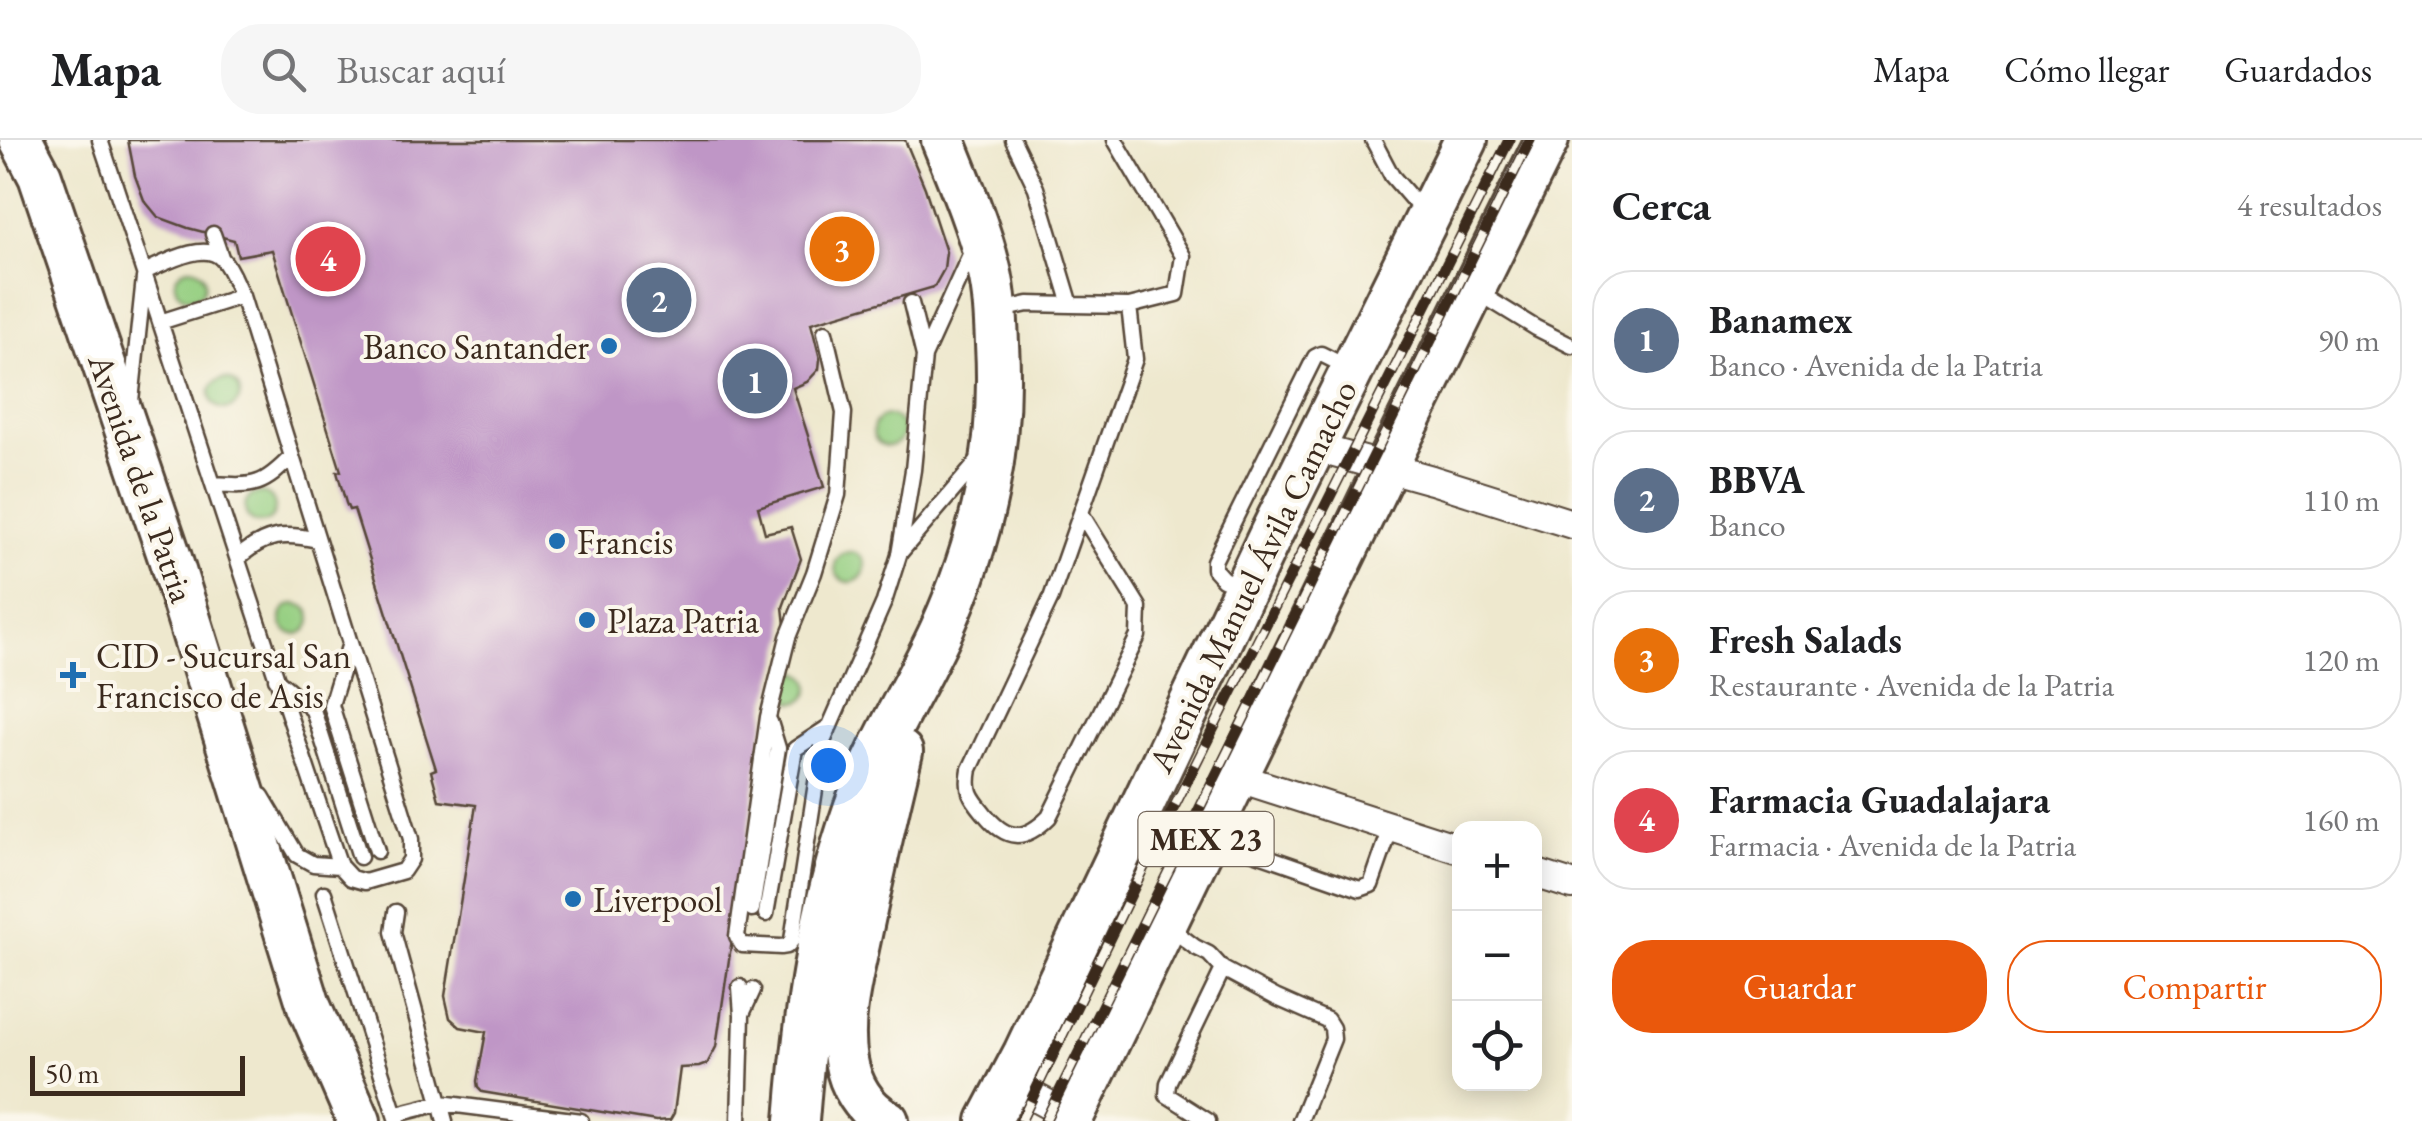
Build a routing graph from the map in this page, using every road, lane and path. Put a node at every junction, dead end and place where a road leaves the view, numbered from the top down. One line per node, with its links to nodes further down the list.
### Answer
1 (100, 140): 13 (lane)
2 (942, 140): 11 (main road)
3 (1014, 140): 17 (lane)
4 (1115, 140): 18 (lane)
5 (1373, 140): 9 (lane)
6 (1466, 140): 9 (main road, Avenida Manuel Ávila Camacho / MEX 23)
7 (1547, 140): 14 (main road, Avenida Manuel Ávila Camacho / MEX 23)
8 (32, 152): 25 (main road, Avenida de la Patria)
9 (1428, 217): 24 (main road, Avenida Manuel Ávila Camacho / MEX 23)
10 (213, 234): 12 (lane)
11 (978, 235): 19 (main road); 23 (lane)
12 (221, 257): 13 (lane); 15 (lane)
13 (144, 272): 20 (lane); 25 (lane)
14 (1474, 291): 22 (lane); 29 (main road, Avenida Manuel Ávila Camacho / MEX 23)
15 (242, 296): 20 (lane); 28 (lane)
16 (912, 302): 23 (lane)
17 (1072, 304): 18 (lane); 19 (lane)
18 (1129, 306): 31 (lane)
19 (996, 311): 26 (main road)
20 (160, 322): 30 (lane)
21 (825, 332): 40 (lane)
22 (1572, 346)
23 (924, 356): 34 (lane)
24 (1352, 369): 27 (main road, Avenida Manuel Ávila Camacho / MEX 23); 36 (lane)
25 (128, 434): 42 (main road, Avenida de la Patria)
26 (996, 438): 34 (lane); 38 (main road)
27 (1313, 447): 29 (street); 36 (main road, Avenida Manuel Ávila Camacho / MEX 23)
28 (292, 456): 30 (lane); 33 (lane)
29 (1386, 466): 32 (street); 43 (main road, Avenida Manuel Ávila Camacho / MEX 23)
30 (214, 484): 35 (lane)
31 (1082, 515): 31 (lane)
32 (1572, 524)
33 (318, 540): 35 (lane); 37 (lane)
34 (898, 554): 41 (lane)
35 (238, 558): 39 (lane)
36 (1245, 588): 60 (main road, Avenida Manuel Ávila Camacho / MEX 23)
37 (350, 642): 47 (lane); 49 (lane)
38 (920, 674): 68 (main road); 69 (main road)
39 (276, 678): 48 (lane); 49 (lane)
40 (768, 717): 41 (lane); 41 (lane)
41 (830, 725)
42 (224, 730): 49 (lane); 59 (main road, Avenida de la Patria)
43 (1236, 777): 44 (street); 45 (main road, Avenida Manuel Ávila Camacho / MEX 23)
44 (1392, 828): 45 (lane); 46 (street)
45 (1208, 836): 55 (main road, Avenida Manuel Ávila Camacho / MEX 23)
46 (1452, 847)
47 (377, 851)
48 (360, 857)
49 (340, 866)
50 (1542, 876): 51 (street)
51 (1572, 885)
52 (324, 893): 62 (lane)
53 (396, 912): 56 (lane)
54 (379, 918): 56 (lane)
55 (1165, 924): 57 (lane); 63 (main road, Avenida Manuel Ávila Camacho / MEX 23)
56 (393, 932): 61 (lane)
57 (1223, 969): 72 (lane); 73 (lane)
58 (746, 988): 67 (lane)
59 (309, 1006): 62 (main road, Avenida de la Patria); 64 (main road)
60 (1010, 1083): 63 (street); 70 (main road); 71 (main road, Avenida Manuel Ávila Camacho / MEX 23)
61 (440, 1103): 62 (lane); 65 (lane); 66 (lane)
62 (384, 1120)
63 (1073, 1120)
64 (327, 1121)
65 (445, 1121)
66 (581, 1121)
67 (739, 1121)
68 (797, 1121)
69 (887, 1121)
70 (962, 1121)
71 (989, 1121)
72 (1208, 1121)
73 (1300, 1121)

